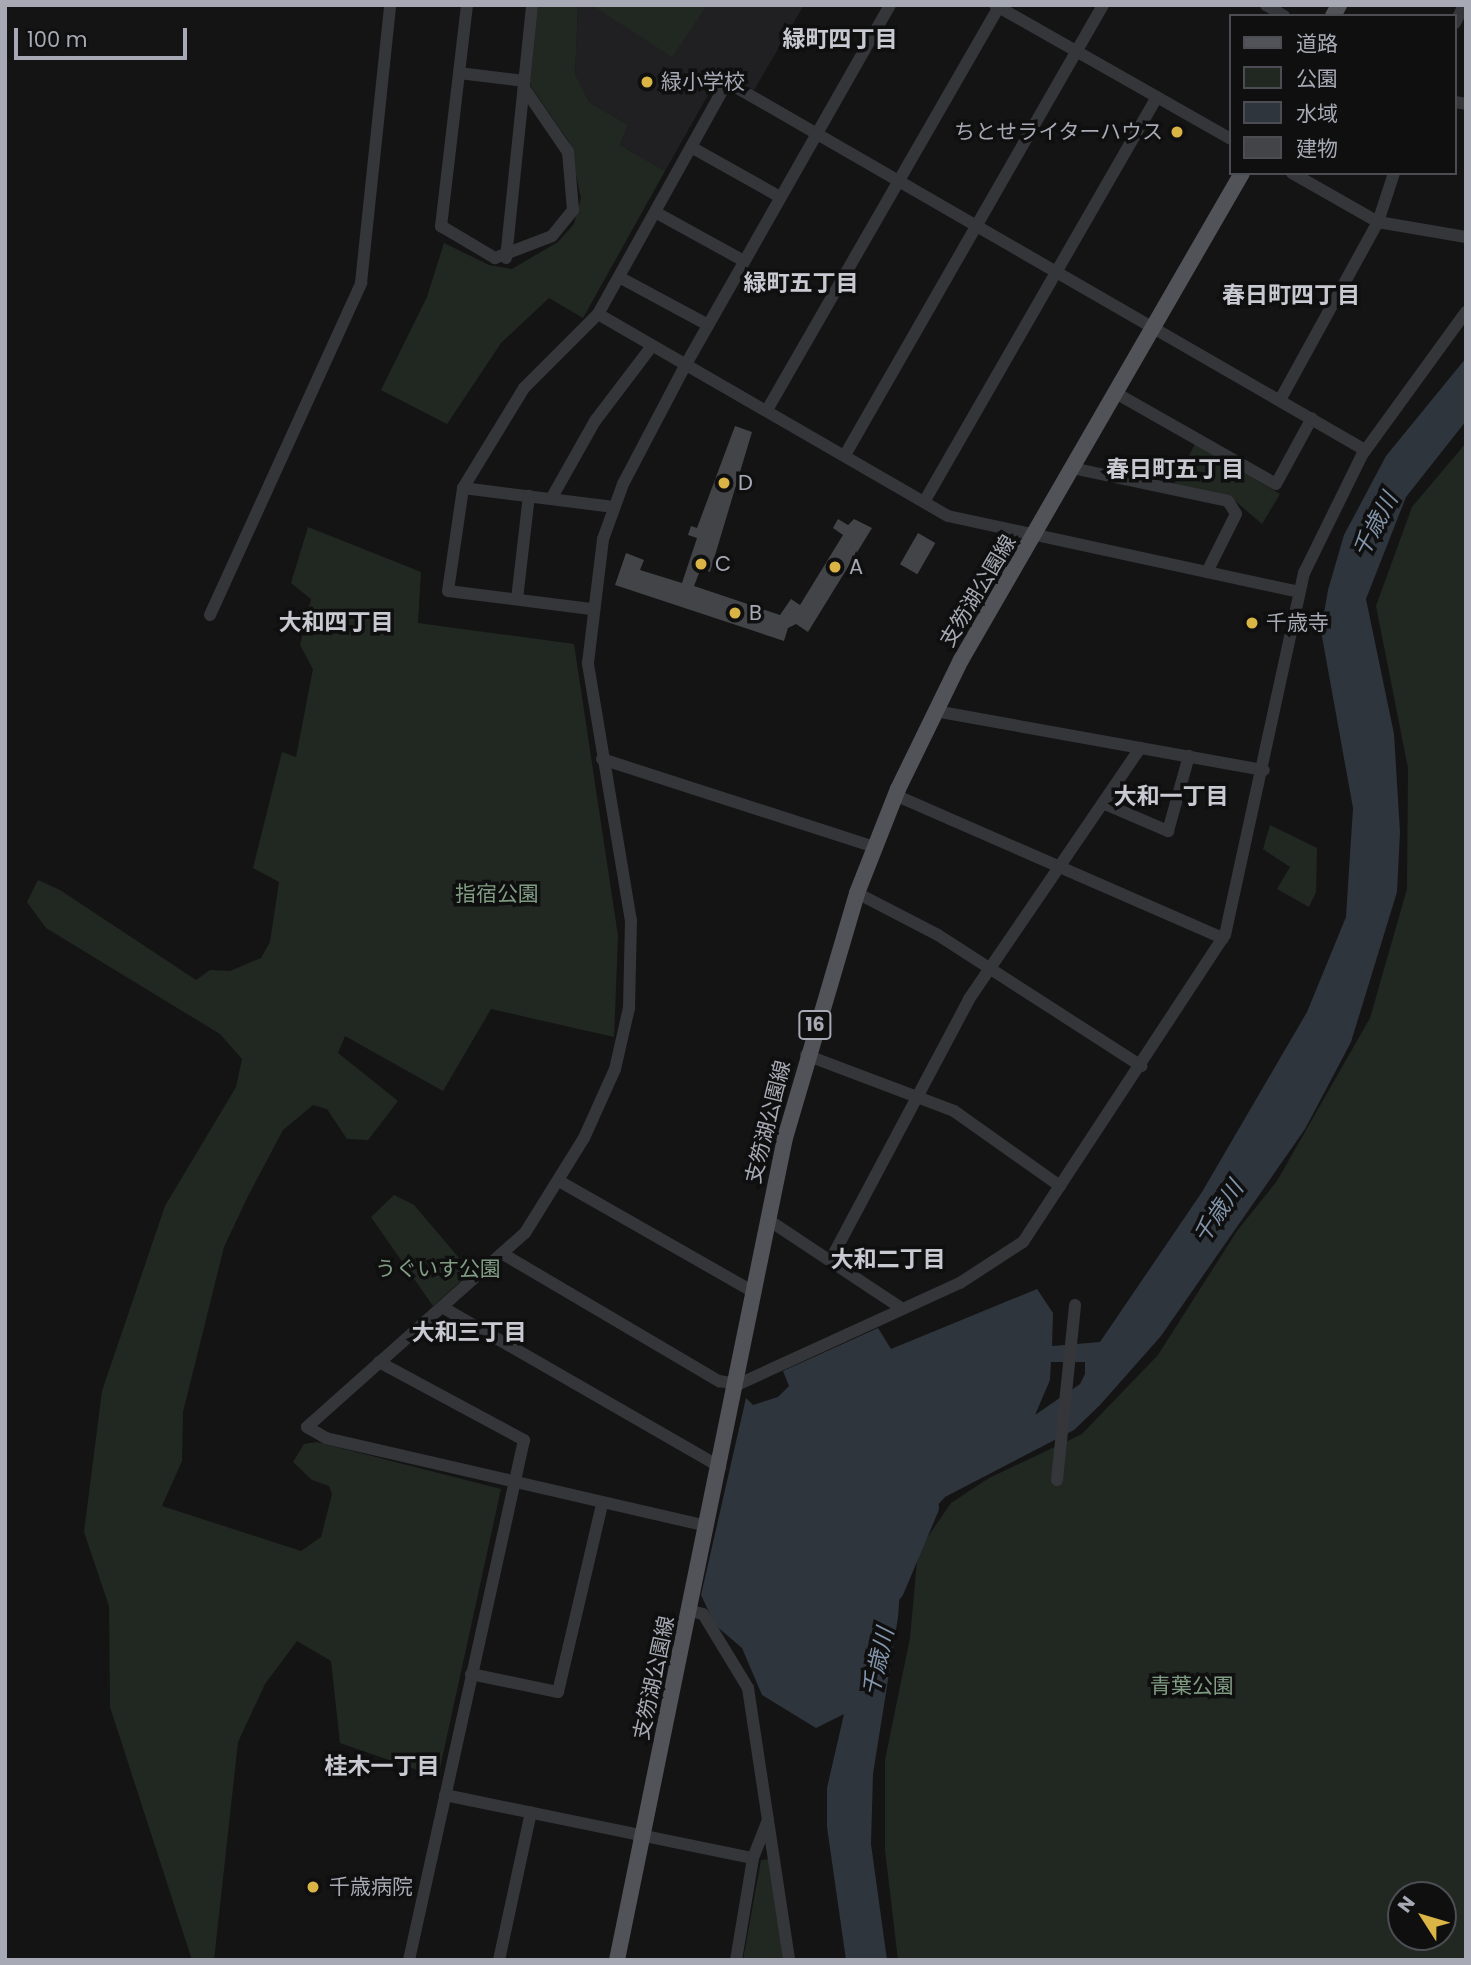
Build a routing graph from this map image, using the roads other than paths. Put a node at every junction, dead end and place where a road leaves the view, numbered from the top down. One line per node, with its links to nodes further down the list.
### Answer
1 (390, 5): 50 (street)
2 (467, 5): 8 (street)
3 (532, 5): 9 (street)
4 (890, 5): 11 (street)
5 (1103, 5): 7 (street)
6 (998, 6): 7 (street); 17 (street)
7 (1077, 51): 10 (street); 21 (street)
8 (458, 74): 9 (street); 23 (street)
9 (524, 85): 23 (street); 23 (street)
10 (1157, 97): 12 (street); 25 (street)
11 (816, 133): 13 (street); 17 (street); 18 (street)
12 (1230, 138)
13 (691, 147): 18 (street); 19 (street)
14 (1241, 175): 30 (main road, 支笏湖公園線 / 16)
15 (1296, 175): 20 (street)
16 (1393, 175): 20 (street)
17 (898, 183): 21 (street); 35 (street)
18 (780, 197): 24 (street)
19 (655, 212): 24 (street); 26 (street)
20 (1378, 222): 22 (street); 34 (street)
21 (975, 227): 25 (street); 38 (street)
22 (1466, 237)
23 (506, 258)
24 (744, 261): 29 (street)
25 (1056, 274): 30 (street); 43 (street)
26 (619, 277): 28 (street); 29 (street)
27 (1466, 312): 37 (street)
28 (598, 314): 31 (street); 40 (street)
29 (708, 325): 32 (street)
30 (1154, 326): 33 (main road, 支笏湖公園線 / 16); 34 (street)
31 (652, 346): 32 (street); 42 (street)
32 (685, 366): 35 (street); 44 (street)
33 (1114, 392): 36 (street); 39 (main road, 支笏湖公園線 / 16)
34 (1280, 400): 36 (street)
35 (767, 410): 38 (street)
36 (1311, 418): 37 (street)
37 (1365, 450): 47 (street)
38 (845, 455): 43 (street)
39 (1072, 468): 45 (main road, 支笏湖公園線 / 16); 46 (street)
40 (463, 488): 41 (street); 48 (street)
41 (529, 496): 42 (street); 48 (street)
42 (551, 499): 44 (street)
43 (924, 502): 45 (street)
44 (614, 507): 49 (street)
45 (1035, 535): 46 (street); 51 (main road, 支笏湖公園線 / 16)
46 (1207, 572): 47 (street)
47 (1299, 592): 55 (street)
48 (517, 599): 49 (street)
49 (591, 608): 54 (street)
50 (210, 615)
51 (935, 711): 52 (street); 56 (main road, 支笏湖公園線 / 16)
52 (1140, 748): 53 (street); 57 (street)
53 (1189, 756): 55 (street); 57 (street)
54 (602, 759): 58 (street); 66 (street)
55 (1264, 770): 61 (street)
56 (895, 795): 58 (main road, 支笏湖公園線 / 16); 59 (street)
57 (1105, 804): 59 (street)
58 (874, 847): 60 (main road, 支笏湖公園線 / 16)
59 (1064, 864): 61 (street); 62 (street)
60 (857, 893): 62 (street); 63 (main road, 支笏湖公園線 / 16)
61 (1223, 938): 64 (street)
62 (992, 969): 64 (street); 65 (street)
63 (806, 1055): 65 (street); 68 (main road, 支笏湖公園線 / 16)
64 (1141, 1066): 67 (street)
65 (918, 1094): 67 (street); 70 (street)
66 (559, 1181): 69 (street); 71 (street)
67 (1060, 1186): 73 (street)
68 (767, 1219): 70 (street); 71 (main road, 支笏湖公園線 / 16)
69 (503, 1254): 72 (street); 76 (street)
70 (831, 1259): 73 (street)
71 (755, 1293): 76 (main road, 支笏湖公園線 / 16)
72 (442, 1307): 75 (street); 77 (street)
73 (901, 1308): 76 (street)
74 (1074, 1310): 78 (street)
75 (379, 1363): 79 (street); 79 (street)
76 (738, 1384): 77 (main road, 支笏湖公園線 / 16)
77 (720, 1467): 81 (main road, 支笏湖公園線 / 16)
78 (1057, 1480)
79 (513, 1483): 80 (street); 83 (street)
80 (602, 1504): 81 (street); 83 (street)
81 (706, 1525): 82 (main road, 支笏湖公園線 / 16)
82 (690, 1611): 86 (street); 87 (main road, 支笏湖公園線 / 16)
83 (471, 1674): 84 (street)
84 (445, 1795): 85 (street); 89 (street)
85 (531, 1812): 87 (street); 90 (street)
86 (769, 1816): 88 (street); 93 (street)
87 (643, 1835): 88 (street); 91 (main road, 支笏湖公園線 / 16)
88 (752, 1858): 92 (street)
89 (409, 1960)
90 (499, 1960)
91 (617, 1960)
92 (736, 1960)
93 (789, 1960)

